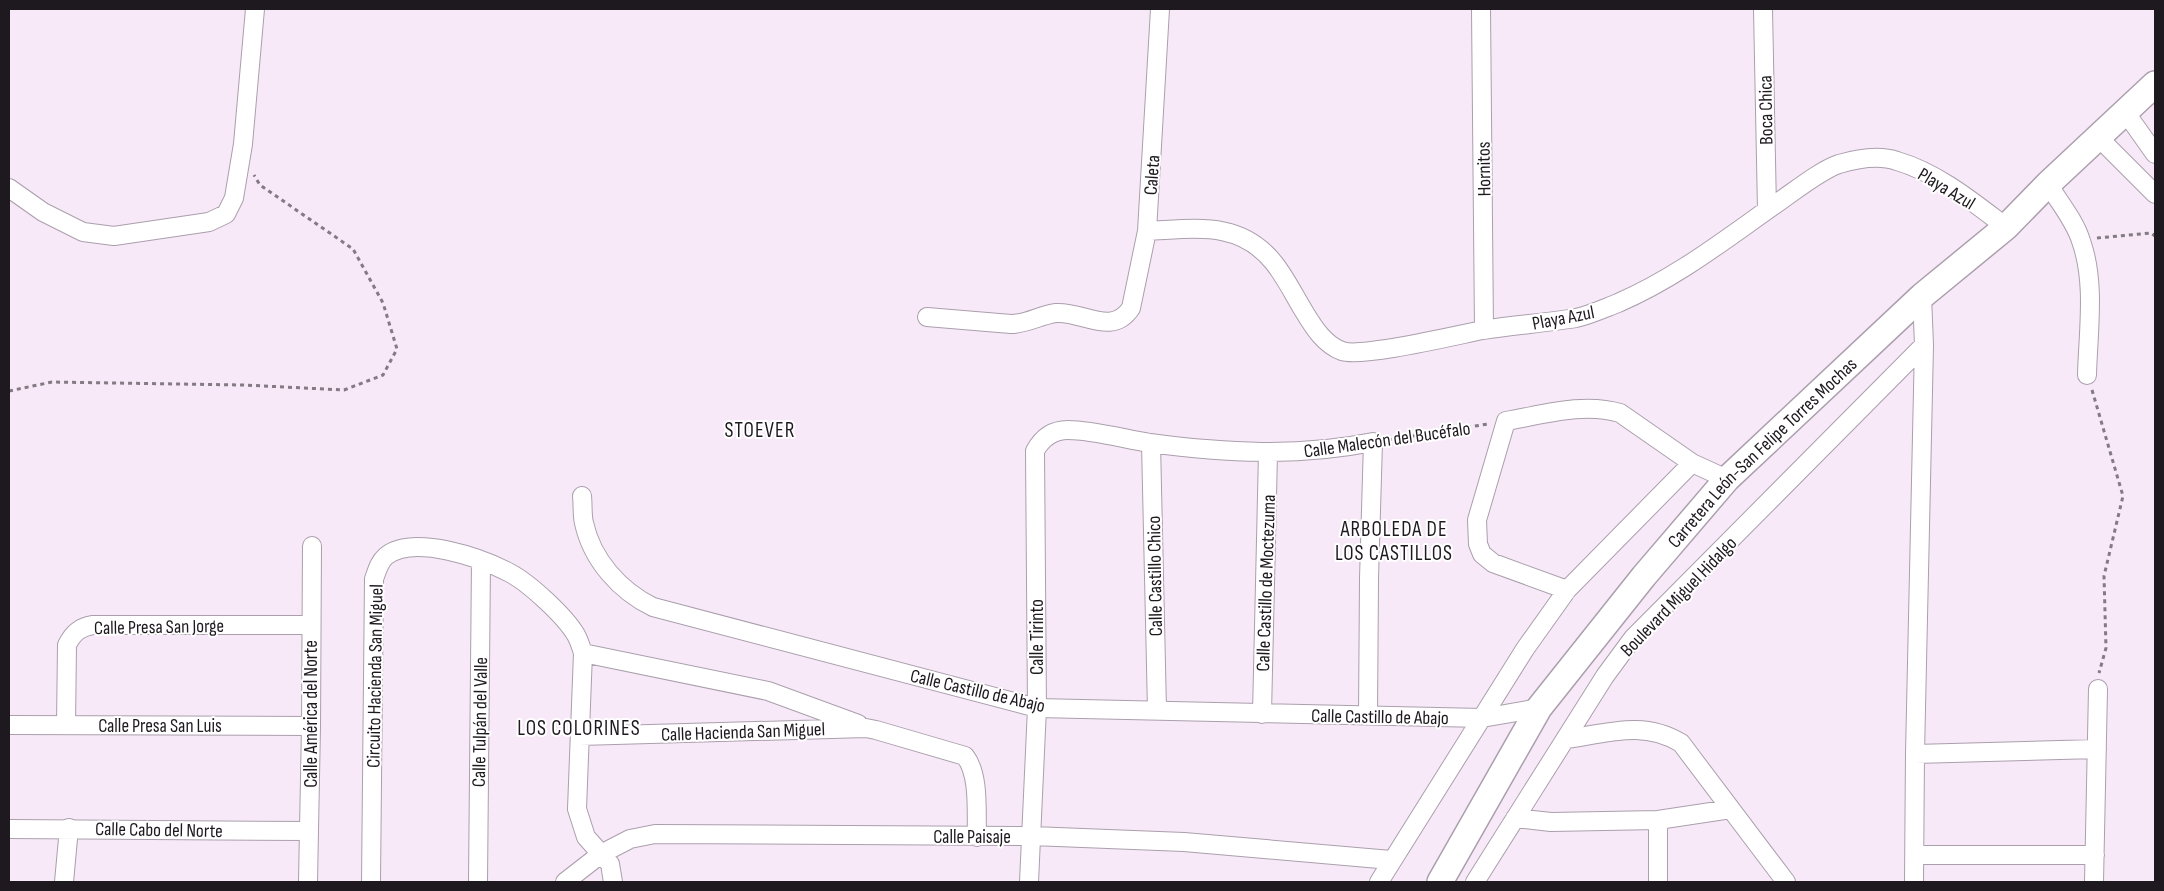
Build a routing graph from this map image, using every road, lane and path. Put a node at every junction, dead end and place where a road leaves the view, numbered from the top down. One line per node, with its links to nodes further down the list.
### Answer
1 (255, 9): 11 (street)
2 (1160, 9): 15 (street, Caleta)
3 (1481, 9): 20 (street, Hornitos)
4 (1764, 9): 13 (street, Boca Chica)
5 (2155, 84): 6 (main road, Carretera León-San Felipe Torres Mochas)
6 (2126, 113): 7 (main road, Carretera León-San Felipe Torres Mochas); 8 (street)
7 (2099, 138): 10 (main road, Carretera León-San Felipe Torres Mochas); 12 (street)
8 (2155, 154)
9 (252, 173): 23 (path)
10 (2048, 184): 14 (main road, Carretera León-San Felipe Torres Mochas); 17 (street)
11 (9, 188)
12 (2155, 194)
13 (1767, 210): 14 (street, Playa Azul); 20 (street, Playa Azul)
14 (2006, 227): 18 (main road, Carretera León-San Felipe Torres Mochas)
15 (1147, 231): 19 (street, Caleta); 20 (street, Playa Azul)
16 (2155, 236): 17 (path)
17 (2081, 239): 22 (street)
18 (1922, 296): 21 (street); 30 (main road, Carretera León-San Felipe Torres Mochas)
19 (928, 317)
20 (1484, 330)
21 (1924, 345): 49 (street, Boulevard Miguel Hidalgo); 51 (street)
22 (2087, 375): 37 (path)
23 (9, 391)
24 (1506, 421): 25 (path, Calle Malecón del Bucéfalo); 29 (street); 34 (street)
25 (1373, 442): 28 (street, Calle Malecón del Bucéfalo); 42 (street)
26 (1152, 443): 27 (street, Calle Malecón del Bucéfalo); 28 (street, Calle Malecón del Bucéfalo); 40 (street, Calle Castillo Chico)
27 (1034, 451): 38 (street, Calle Tirinto)
28 (1268, 453): 41 (street, Calle Castillo de Moctezuma)
29 (1692, 463): 30 (street); 34 (street)
30 (1727, 479): 39 (main road, Carretera León-San Felipe Torres Mochas)
31 (582, 496): 38 (street, Calle Castillo de Abajo)
32 (312, 546): 35 (street, Calle América del Norte)
33 (481, 561): 36 (street, Circuito Hacienda San Miguel); 66 (street, Circuito Hacienda San Miguel); 67 (street, Calle Tulpán del Valle)
34 (1567, 590): 43 (street)
35 (310, 625): 45 (street, Calle Presa San Jorge); 46 (street, Calle América del Norte)
36 (583, 652): 47 (street); 48 (street)
37 (2098, 689): 50 (street)
38 (1036, 708): 40 (street, Calle Castillo de Abajo); 59 (street, Calle Tirinto)
39 (1539, 708): 43 (street, Calle Castillo de Abajo); 72 (main road, Carretera León-San Felipe Torres Mochas)
40 (1157, 710): 41 (street, Calle Castillo de Abajo)
41 (1262, 714): 42 (street, Calle Castillo de Abajo)
42 (1368, 716): 43 (street, Calle Castillo de Abajo)
43 (1482, 718): 63 (street)
44 (9, 725): 45 (street, Calle Presa San Luis)
45 (66, 725): 46 (street, Calle Presa San Luis)
46 (312, 726): 57 (street, Calle América del Norte)
47 (871, 729): 48 (street, Calle Hacienda San Miguel); 58 (street)
48 (580, 736): 62 (street)
49 (1567, 739): 52 (street); 53 (street, Boulevard Miguel Hidalgo)
50 (2097, 749): 51 (street); 61 (street)
51 (1915, 754): 60 (street)
52 (1731, 809): 54 (street); 75 (street)
53 (1515, 818): 54 (street); 73 (street, Boulevard Miguel Hidalgo)
54 (1658, 820): 74 (street)
55 (69, 828): 56 (street, Calle Cabo del Norte); 57 (street, Calle Cabo del Norte); 64 (street)
56 (9, 829)
57 (309, 831): 65 (street, Calle América del Norte)
58 (977, 836): 59 (street, Calle Paisaje); 62 (street, Calle Paisaje)
59 (1032, 836): 63 (street, Calle Paisaje); 70 (street, Calle Tirinto)
60 (1915, 855): 61 (street); 76 (street)
61 (2095, 855): 77 (street)
62 (596, 858): 68 (street, Calle Paisaje); 69 (street)
63 (1392, 860): 71 (street)
64 (64, 882)
65 (308, 882)
66 (371, 882)
67 (478, 882)
68 (565, 882)
69 (613, 882)
70 (1029, 882)
71 (1378, 882)
72 (1440, 882)
73 (1475, 882)
74 (1658, 882)
75 (1786, 882)
76 (1914, 882)
77 (2094, 882)

